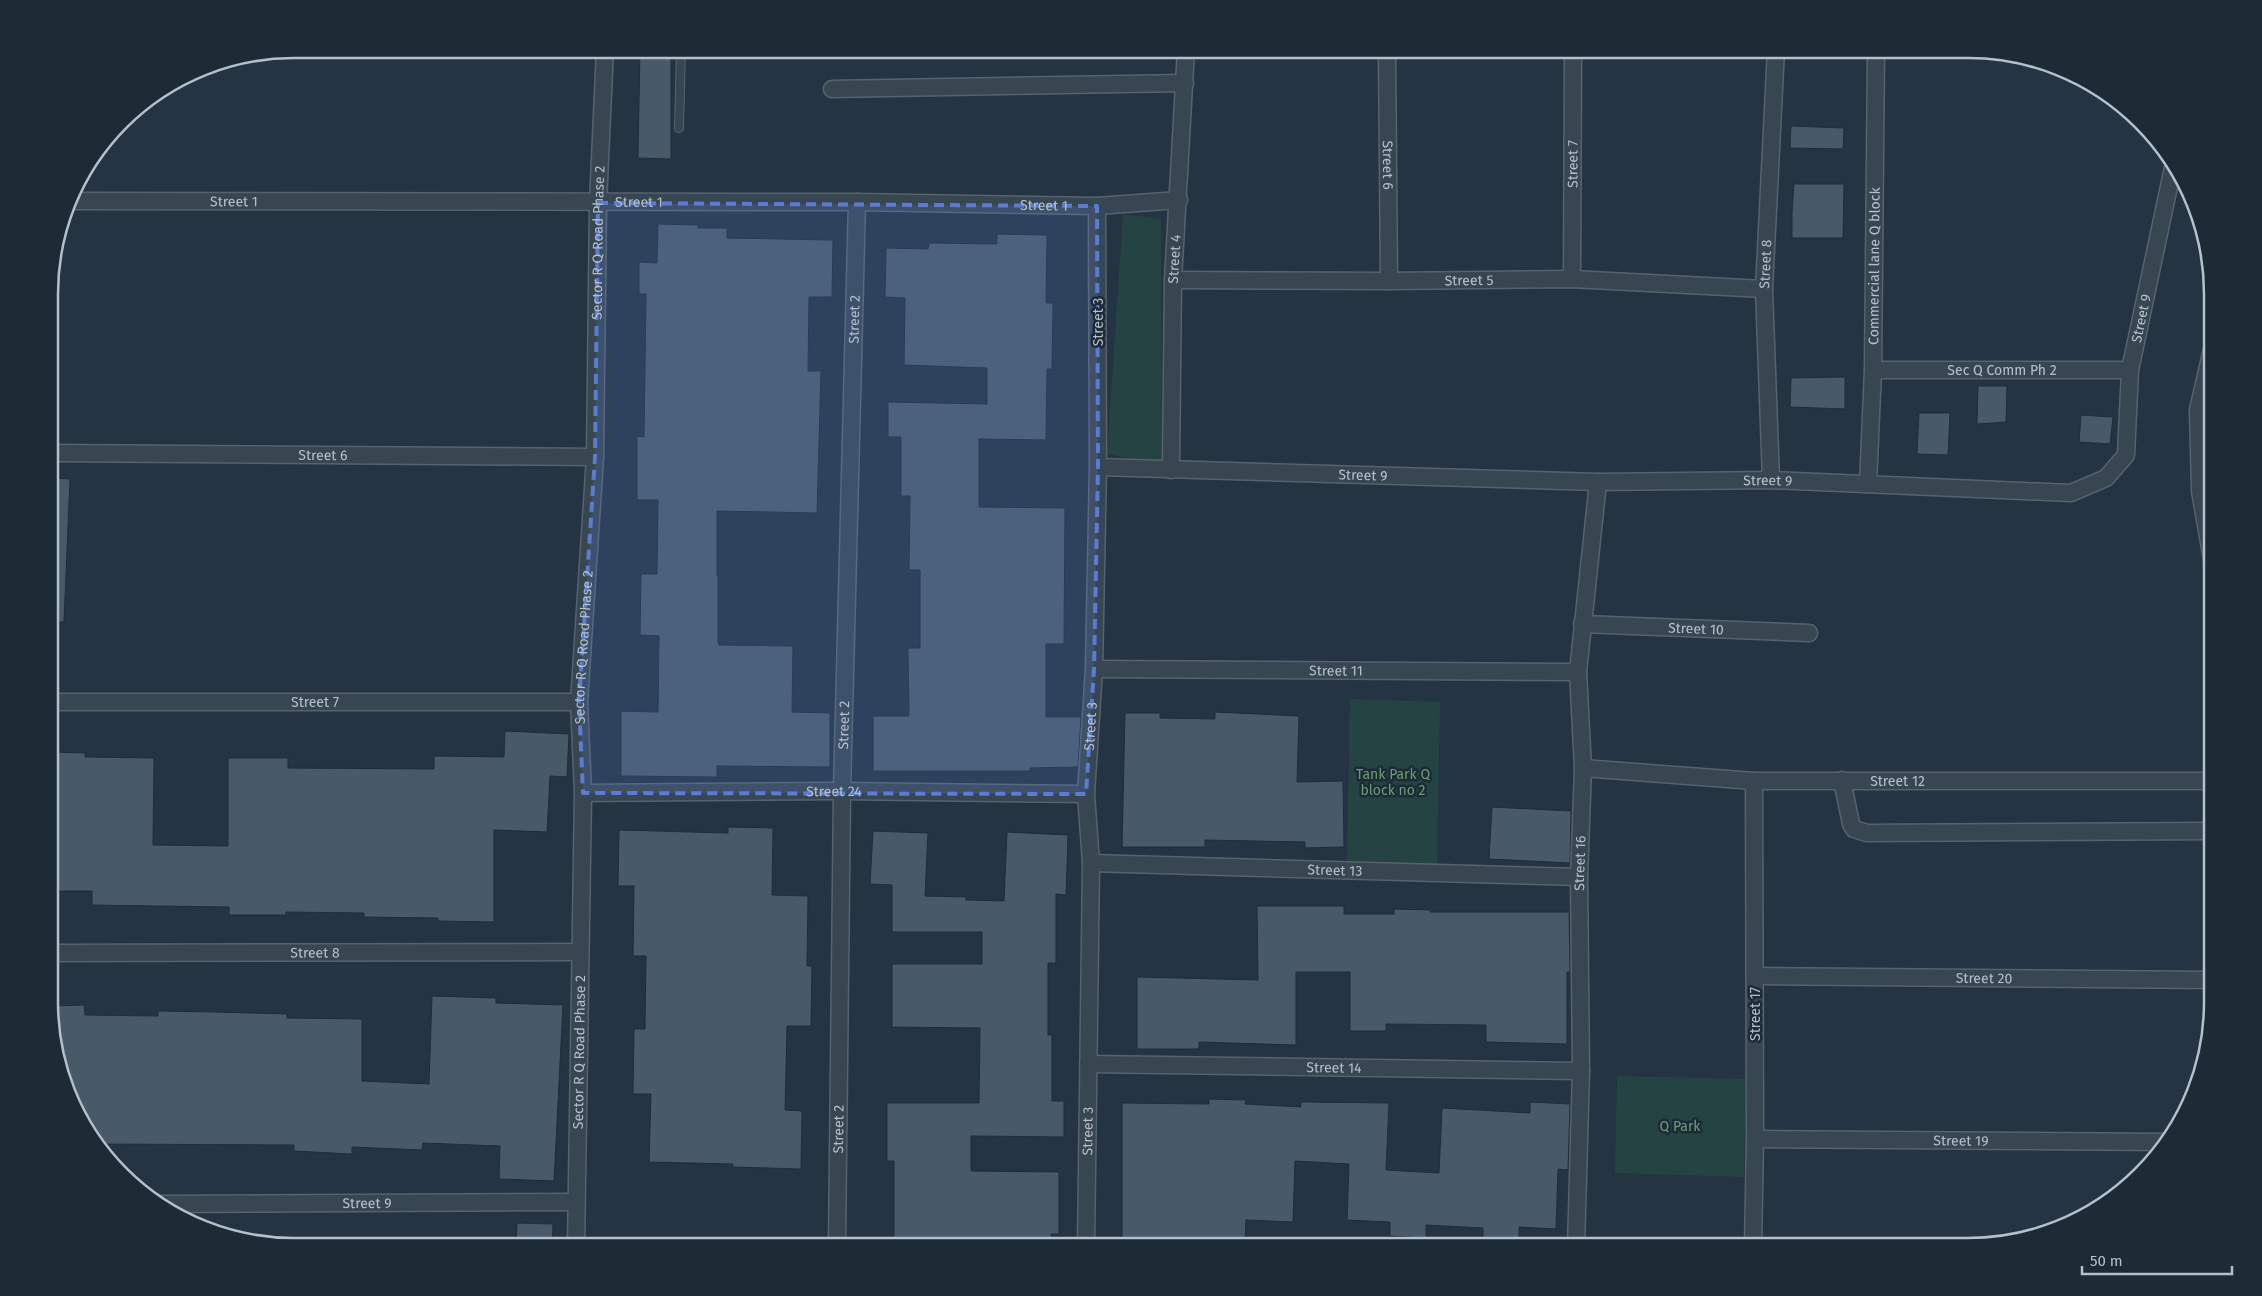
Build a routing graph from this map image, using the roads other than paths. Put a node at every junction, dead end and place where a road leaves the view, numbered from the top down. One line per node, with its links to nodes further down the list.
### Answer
1 (605, 58): 15 (street, Sector R Q Road Phase 2)
2 (681, 58): 10 (lane)
3 (1186, 58): 8 (street, Street 4)
4 (1387, 58): 19 (street, Street 6)
5 (1573, 58): 17 (street, Street 7)
6 (1776, 58): 20 (street, Street 8)
7 (1876, 58): 21 (street, Commercial lane Q block)
8 (1185, 83): 9 (street); 12 (street, Street 4)
9 (832, 89)
10 (680, 128)
11 (2172, 174): 22 (street, Street 9)
12 (1179, 200): 16 (street, Street 1); 18 (street, Street 4)
13 (76, 201): 15 (street, Street 1)
14 (857, 202): 15 (street, Street 1); 16 (street, Street 1); 42 (street, Street 2)
15 (598, 203): 25 (street, Sector R Q Road Phase 2)
16 (1097, 206): 26 (street, Street 3)
17 (1572, 279): 19 (street, Street 5); 20 (street, Street 5)
18 (1173, 280): 19 (street, Street 5); 27 (street, Street 4)
19 (1389, 282)
20 (1764, 289): 28 (street, Street 8)
21 (1872, 370): 22 (street, Sec Q Comm Ph 2); 30 (street, Commercial lane Q block)
22 (2130, 370): 30 (street, Street 9)
23 (2204, 426): 31 (street)
24 (58, 453): 25 (street, Street 6)
25 (595, 457): 37 (street, Sector R Q Road Phase 2)
26 (1098, 467): 27 (street, Street 9); 34 (street, Street 3)
27 (1171, 470): 29 (street, Street 9)
28 (1771, 480): 29 (street, Street 9); 30 (street, Street 9)
29 (1598, 482): 32 (street, Street 16)
30 (1868, 484)
31 (2204, 510)
32 (1582, 624): 33 (street, Street 10); 35 (street, Street 16)
33 (1809, 633)
34 (1094, 669): 35 (street, Street 11); 44 (street, Street 3)
35 (1578, 672): 38 (street, Street 16)
36 (58, 702): 37 (street, Street 7)
37 (579, 702): 43 (street, Sector R Q Road Phase 2)
38 (1583, 768): 40 (street, Street 12); 47 (street, Street 16)
39 (1842, 780): 40 (street, Street 12); 41 (street, Street 12); 45 (street)
40 (1754, 781): 50 (street, Street 17)
41 (2204, 781)
42 (842, 792): 43 (street, Street 24); 44 (street, Street 24); 59 (street, Street 2)
43 (583, 794): 48 (street, Sector R Q Road Phase 2)
44 (1086, 794): 46 (street, Street 3)
45 (2204, 831)
46 (1091, 863): 47 (street, Street 13); 52 (street, Street 3)
47 (1580, 877): 53 (street, Street 16)
48 (580, 952): 49 (street, Street 8); 56 (street, Sector R Q Road Phase 2)
49 (58, 953)
50 (1755, 976): 51 (street, Street 20); 54 (street, Street 17)
51 (2204, 980)
52 (1088, 1064): 53 (street, Street 14); 60 (street, Street 3)
53 (1581, 1071): 61 (street, Street 16)
54 (1755, 1139): 55 (street, Street 19); 62 (street, Street 17)
55 (2159, 1142)
56 (576, 1202): 57 (street, Street 9); 58 (street, Sector R Q Road Phase 2)
57 (171, 1204)
58 (576, 1238)
59 (837, 1238)
60 (1086, 1238)
61 (1576, 1238)
62 (1753, 1238)

